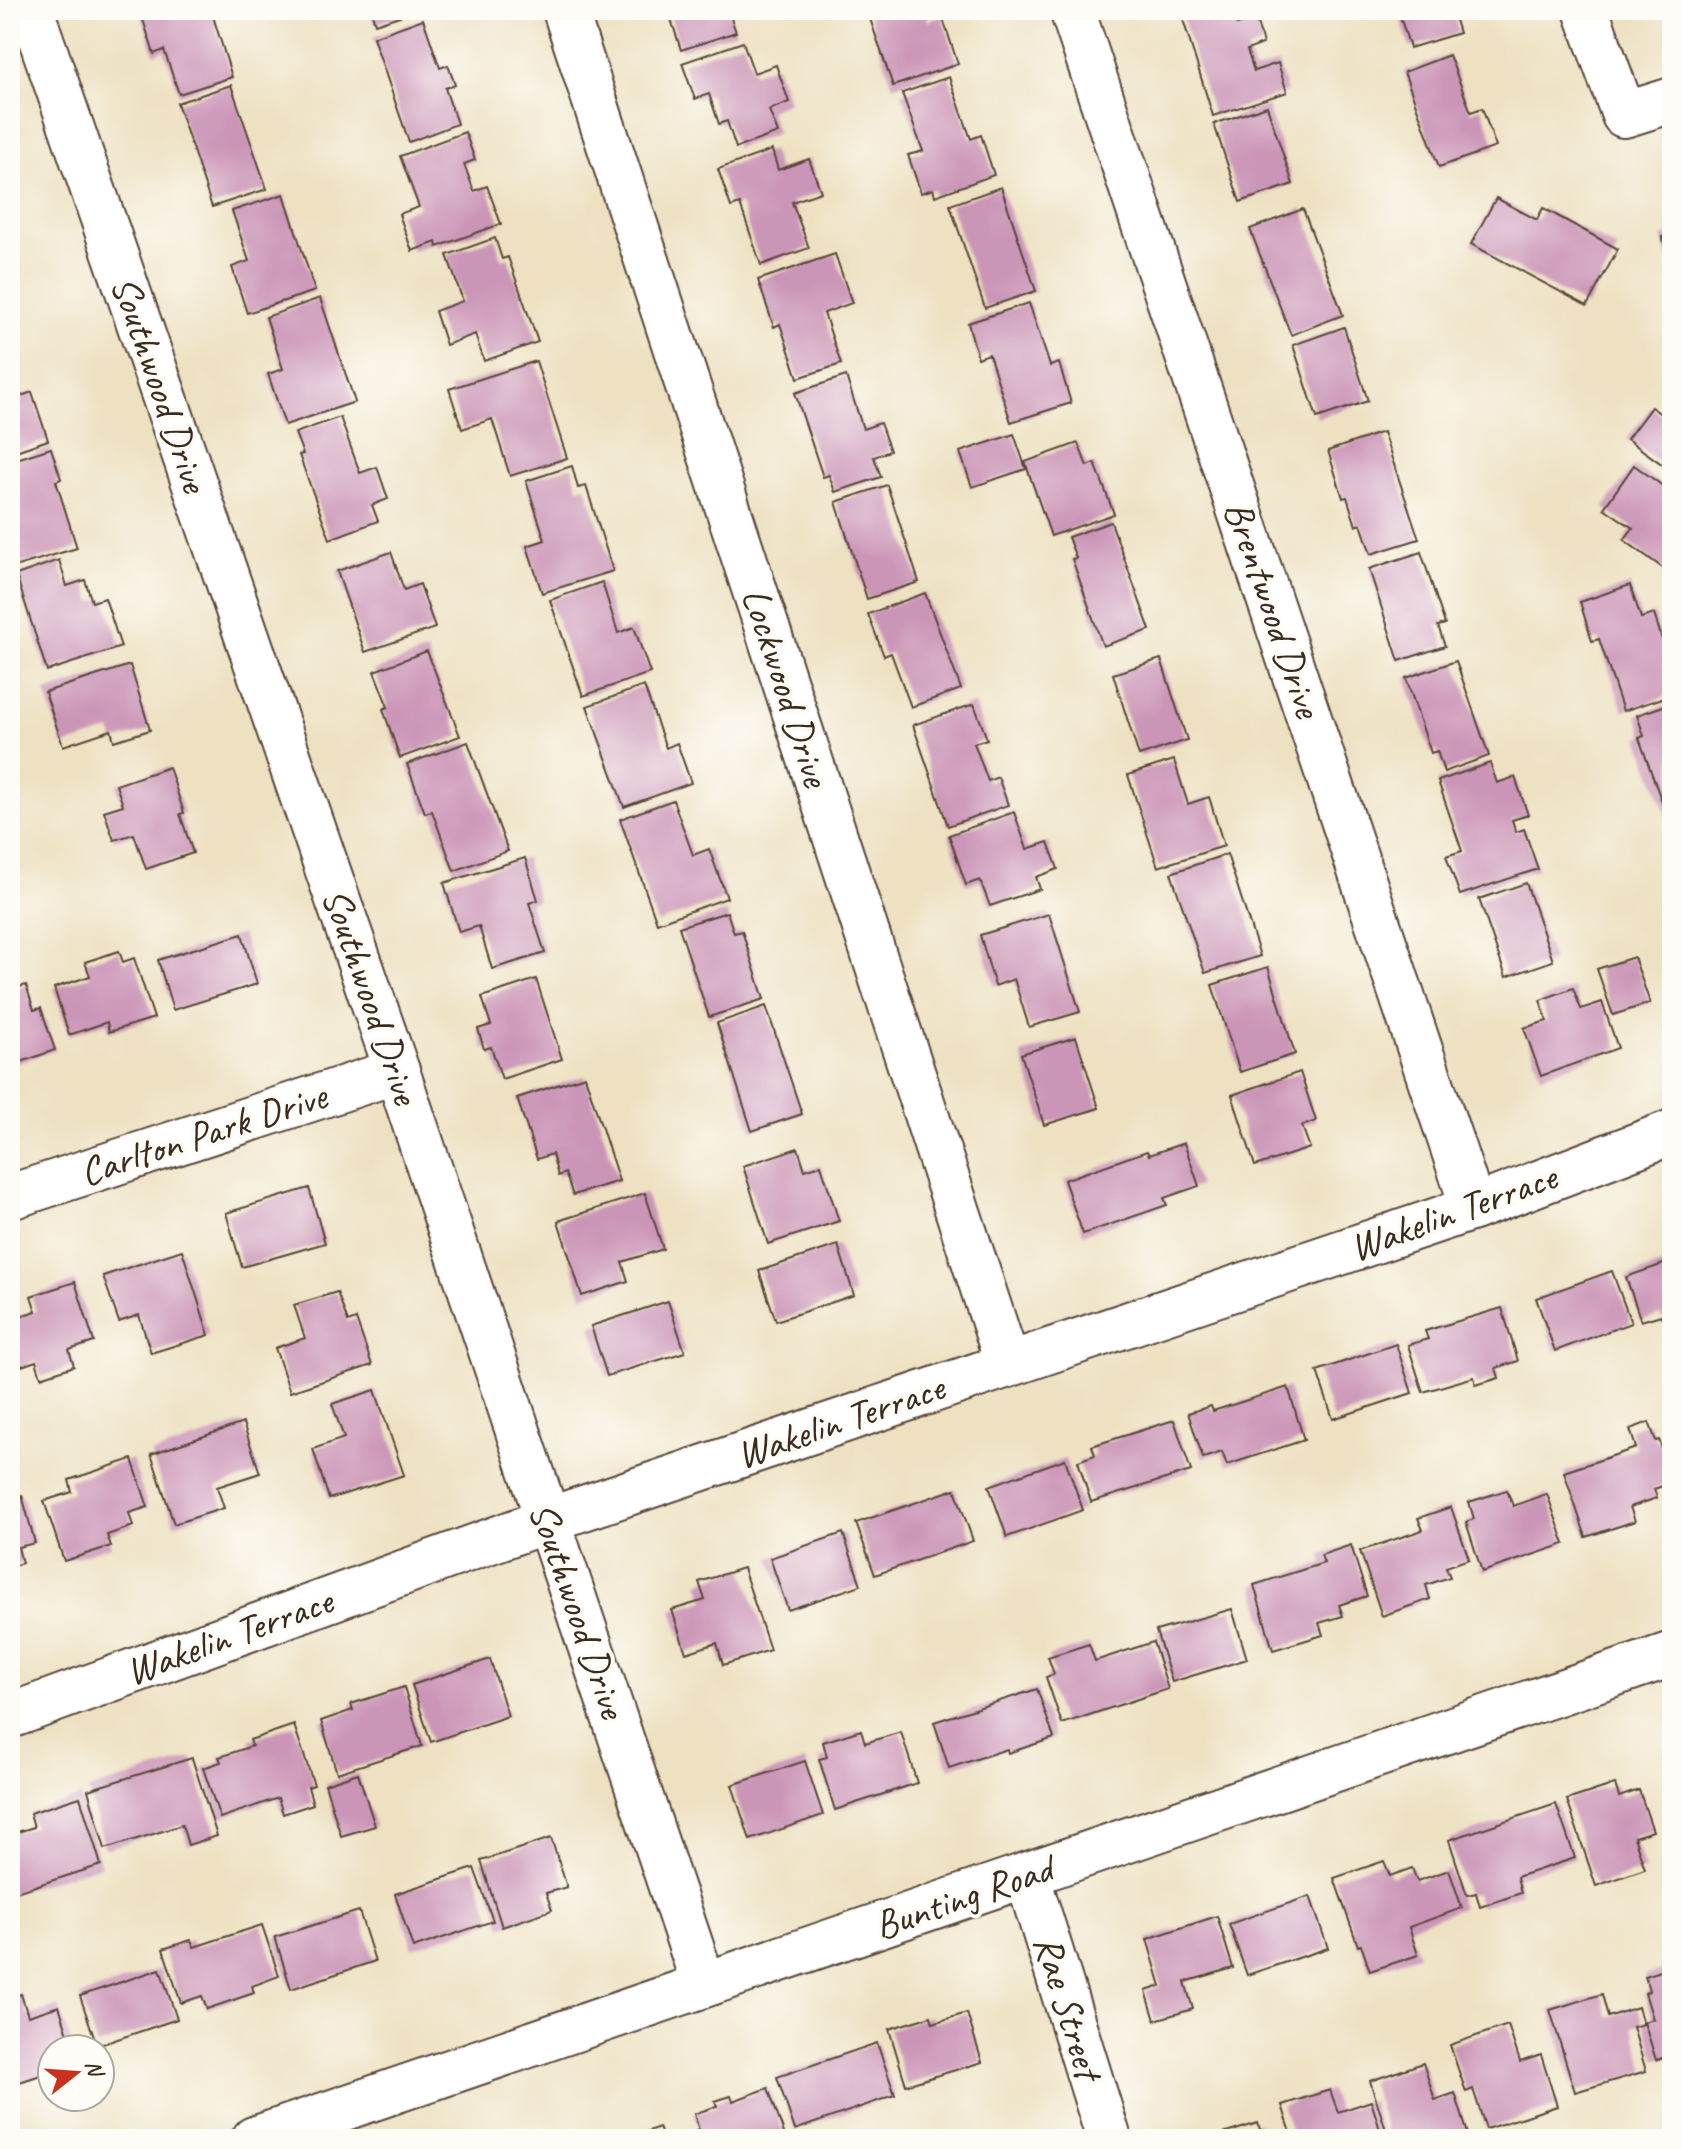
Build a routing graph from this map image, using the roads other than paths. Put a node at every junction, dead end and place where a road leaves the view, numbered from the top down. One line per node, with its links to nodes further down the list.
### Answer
1 (31, 10): 6 (street, Southwood Drive)
2 (565, 10): 10 (street, Lockwood Drive)
3 (1072, 10): 9 (street, Brentwood Drive)
4 (1586, 10): 5 (street)
5 (1672, 100)
6 (397, 1071): 8 (street, Carlton Park Drive); 11 (street, Southwood Drive)
7 (1672, 1132): 9 (street, Wakelin Terrace)
8 (10, 1197)
9 (1473, 1208): 10 (street, Wakelin Terrace)
10 (1008, 1365): 11 (street, Wakelin Terrace)
11 (548, 1520): 13 (street, Wakelin Terrace); 15 (street, Southwood Drive)
12 (1672, 1654): 14 (street, Bunting Road)
13 (10, 1716)
14 (1027, 1875): 15 (street, Bunting Road); 17 (street, Rae Street)
15 (704, 1985): 16 (street, Bunting Road)
16 (254, 2139)
17 (1109, 2139)

